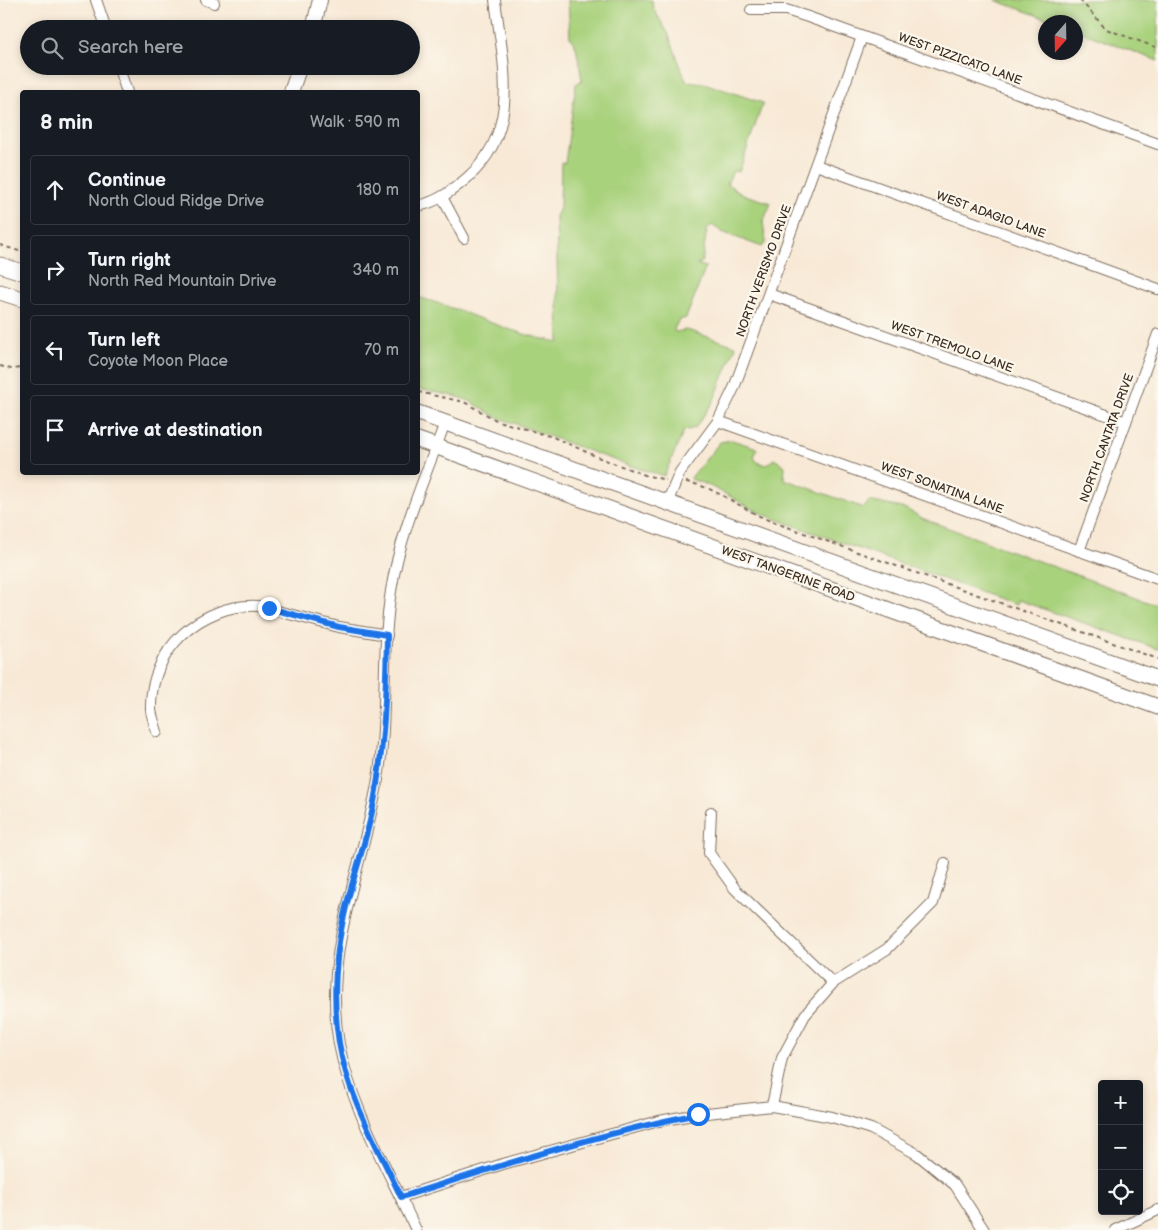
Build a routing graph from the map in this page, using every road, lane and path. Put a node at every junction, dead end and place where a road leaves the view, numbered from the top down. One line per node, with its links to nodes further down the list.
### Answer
1 (98, 0): 6 (street)
2 (320, 0): 7 (street)
3 (495, 0): 16 (street)
4 (1080, 0): 9 (path)
5 (751, 10): 8 (street, WEST PIZZICATO LANE)
6 (104, 20)
7 (315, 20)
8 (862, 37): 14 (street, WEST PIZZICATO LANE); 15 (street, NORTH VERISMO DRIVE)
9 (1158, 48)
10 (121, 75): 12 (street)
11 (297, 75): 13 (street)
12 (126, 90)
13 (292, 90)
14 (1158, 144)
15 (816, 165): 23 (street, WEST ADAGIO LANE); 25 (street, NORTH VERISMO DRIVE)
16 (442, 197): 17 (street); 18 (street)
17 (420, 205)
18 (464, 238)
19 (0, 245): 20 (path)
20 (20, 251)
21 (0, 265): 22 (main road)
22 (20, 271)
23 (1158, 289)
24 (0, 292): 26 (main road)
25 (769, 294): 32 (street, NORTH VERISMO DRIVE); 33 (street, WEST TREMOLO LANE)
26 (20, 298)
27 (1158, 334): 33 (street, NORTH CANTATA DRIVE)
28 (0, 366): 29 (path)
29 (20, 368)
30 (420, 392): 37 (path)
31 (420, 414): 34 (main road, WEST TANGERINE ROAD)
32 (718, 421): 39 (street, NORTH VERISMO DRIVE); 40 (street, WEST SONATINA LANE)
33 (1126, 422): 40 (street, NORTH CANTATA DRIVE)
34 (445, 423): 36 (street); 39 (main road, WEST TANGERINE ROAD)
35 (420, 441): 36 (main road, WEST TANGERINE ROAD)
36 (436, 446): 42 (street); 45 (main road, WEST TANGERINE ROAD)
37 (665, 480)
38 (686, 482): 43 (path)
39 (666, 503): 44 (main road, WEST TANGERINE ROAD)
40 (1079, 551): 41 (street, WEST SONATINA LANE)
41 (1158, 579)
42 (387, 635): 46 (street); 51 (street)
43 (1158, 659)
44 (1158, 679)
45 (1158, 707)
46 (157, 732)
47 (711, 812): 49 (street)
48 (945, 863): 49 (street)
49 (833, 984): 50 (street)
50 (772, 1106): 51 (street); 54 (street)
51 (401, 1197): 53 (street)
52 (1158, 1210): 55 (street)
53 (416, 1230)
54 (984, 1230)
55 (1115, 1230)

